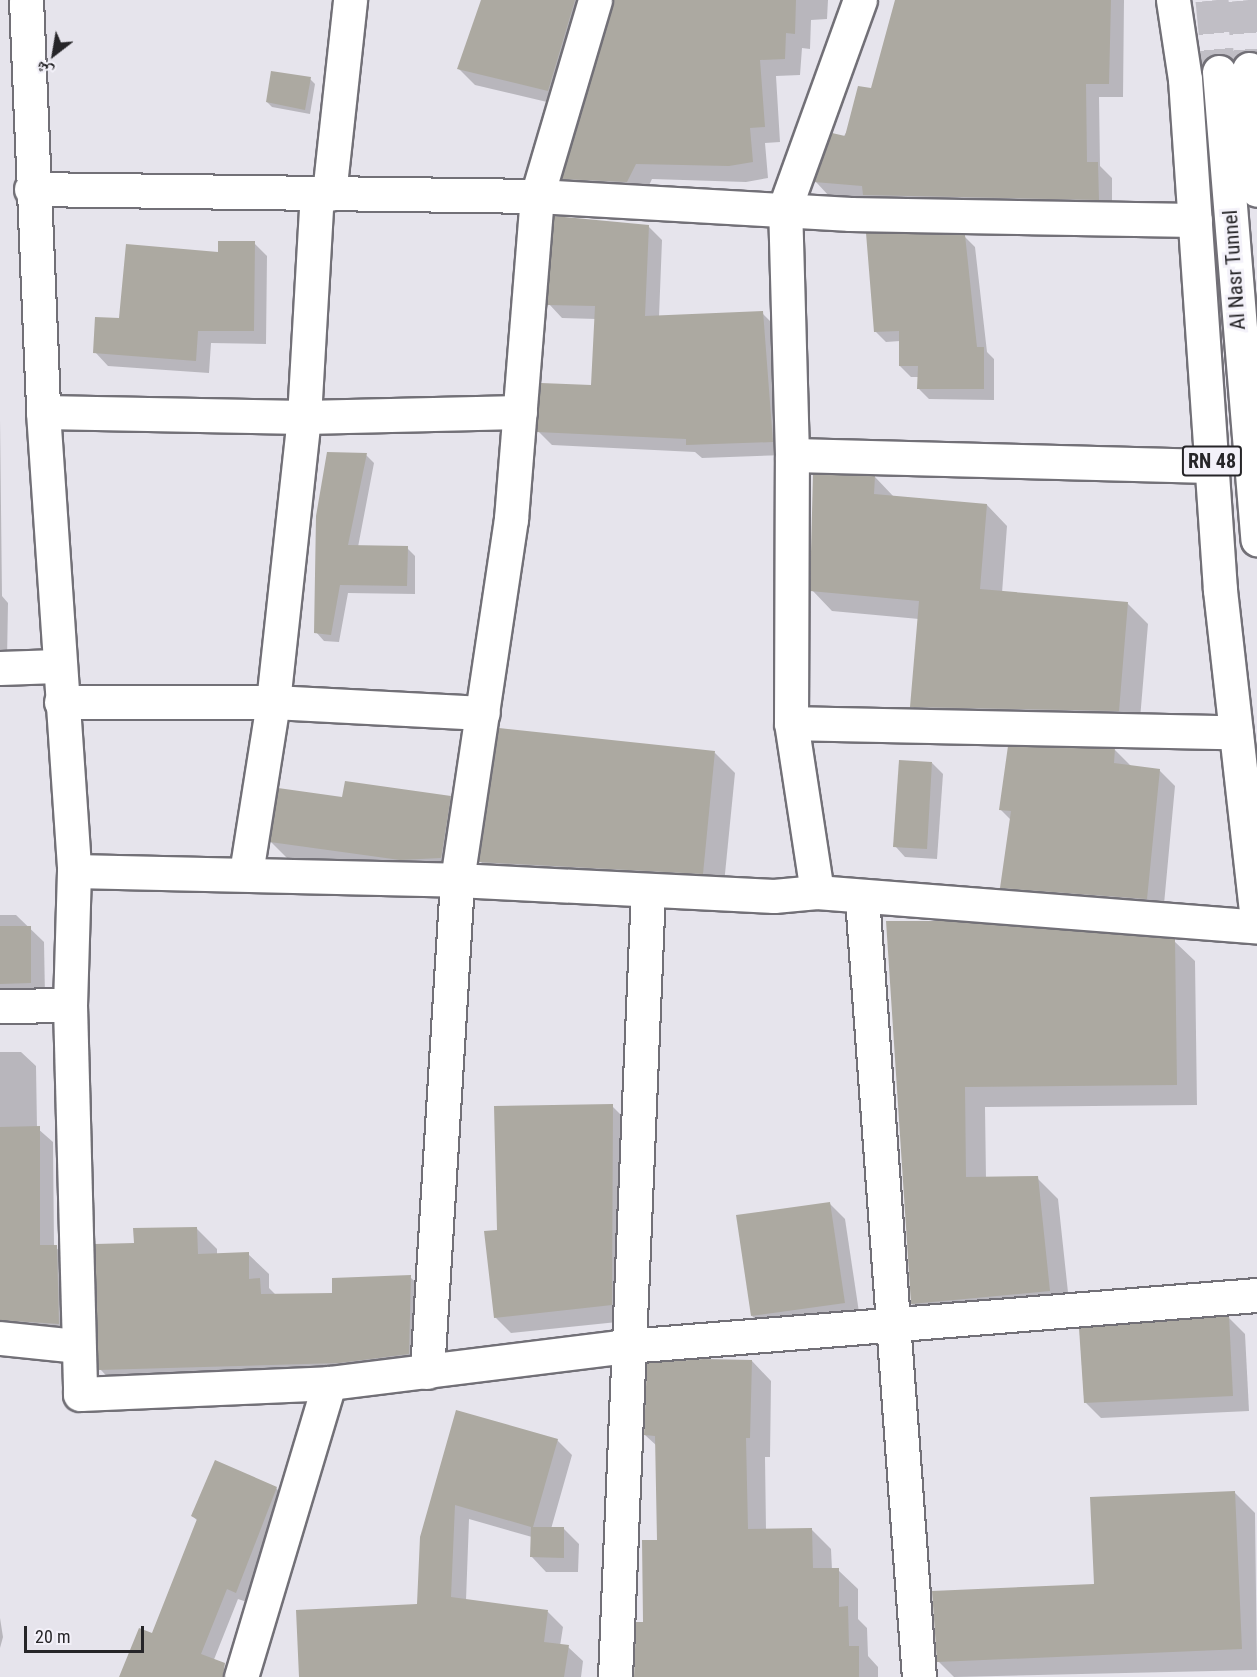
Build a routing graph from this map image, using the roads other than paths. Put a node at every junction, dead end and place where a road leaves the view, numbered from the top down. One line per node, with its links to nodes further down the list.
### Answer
1 (26, 0): 6 (main road)
2 (350, 0): 8 (main road)
3 (595, 0): 9 (main road)
4 (860, 0): 10 (main road)
5 (1173, 0): 11 (main road, RN 48)
6 (32, 189): 8 (main road); 12 (main road)
7 (1257, 190): 17 (main road, Al Nasr Tunnel)
8 (323, 194): 9 (main road); 14 (main road)
9 (537, 196): 10 (main road); 13 (main road)
10 (785, 207): 11 (main road); 15 (main road)
11 (1195, 220): 16 (main road, RN 48)
12 (43, 412): 14 (main road); 18 (main road)
13 (520, 412): 14 (main road); 22 (main road)
14 (304, 417): 21 (main road)
15 (792, 455): 16 (main road); 23 (main road)
16 (1212, 466): 24 (main road, RN 48)
17 (1257, 539)
18 (57, 666): 19 (main road); 20 (main road)
19 (0, 668)
20 (61, 702): 21 (main road); 25 (main road)
21 (273, 702): 22 (main road); 26 (main road)
22 (483, 713): 27 (main road)
23 (790, 723): 24 (main road); 29 (main road)
24 (1236, 732): 31 (main road, RN 48)
25 (74, 871): 26 (main road); 33 (main road)
26 (246, 873): 27 (main road)
27 (458, 880): 28 (main road); 40 (main road)
28 (648, 891): 29 (main road); 39 (main road)
29 (817, 892): 30 (main road)
30 (862, 898): 32 (main road); 36 (main road)
31 (1257, 922)
32 (1257, 927)
33 (70, 1005): 34 (main road); 38 (main road)
34 (0, 1006)
35 (1257, 1295): 36 (main road)
36 (891, 1325): 39 (main road); 44 (main road)
37 (0, 1338): 38 (main road)
38 (77, 1346): 41 (main road)
39 (628, 1346): 40 (main road); 43 (main road)
40 (428, 1372): 41 (main road)
41 (329, 1383): 42 (main road)
42 (241, 1677)
43 (615, 1677)
44 (920, 1677)

